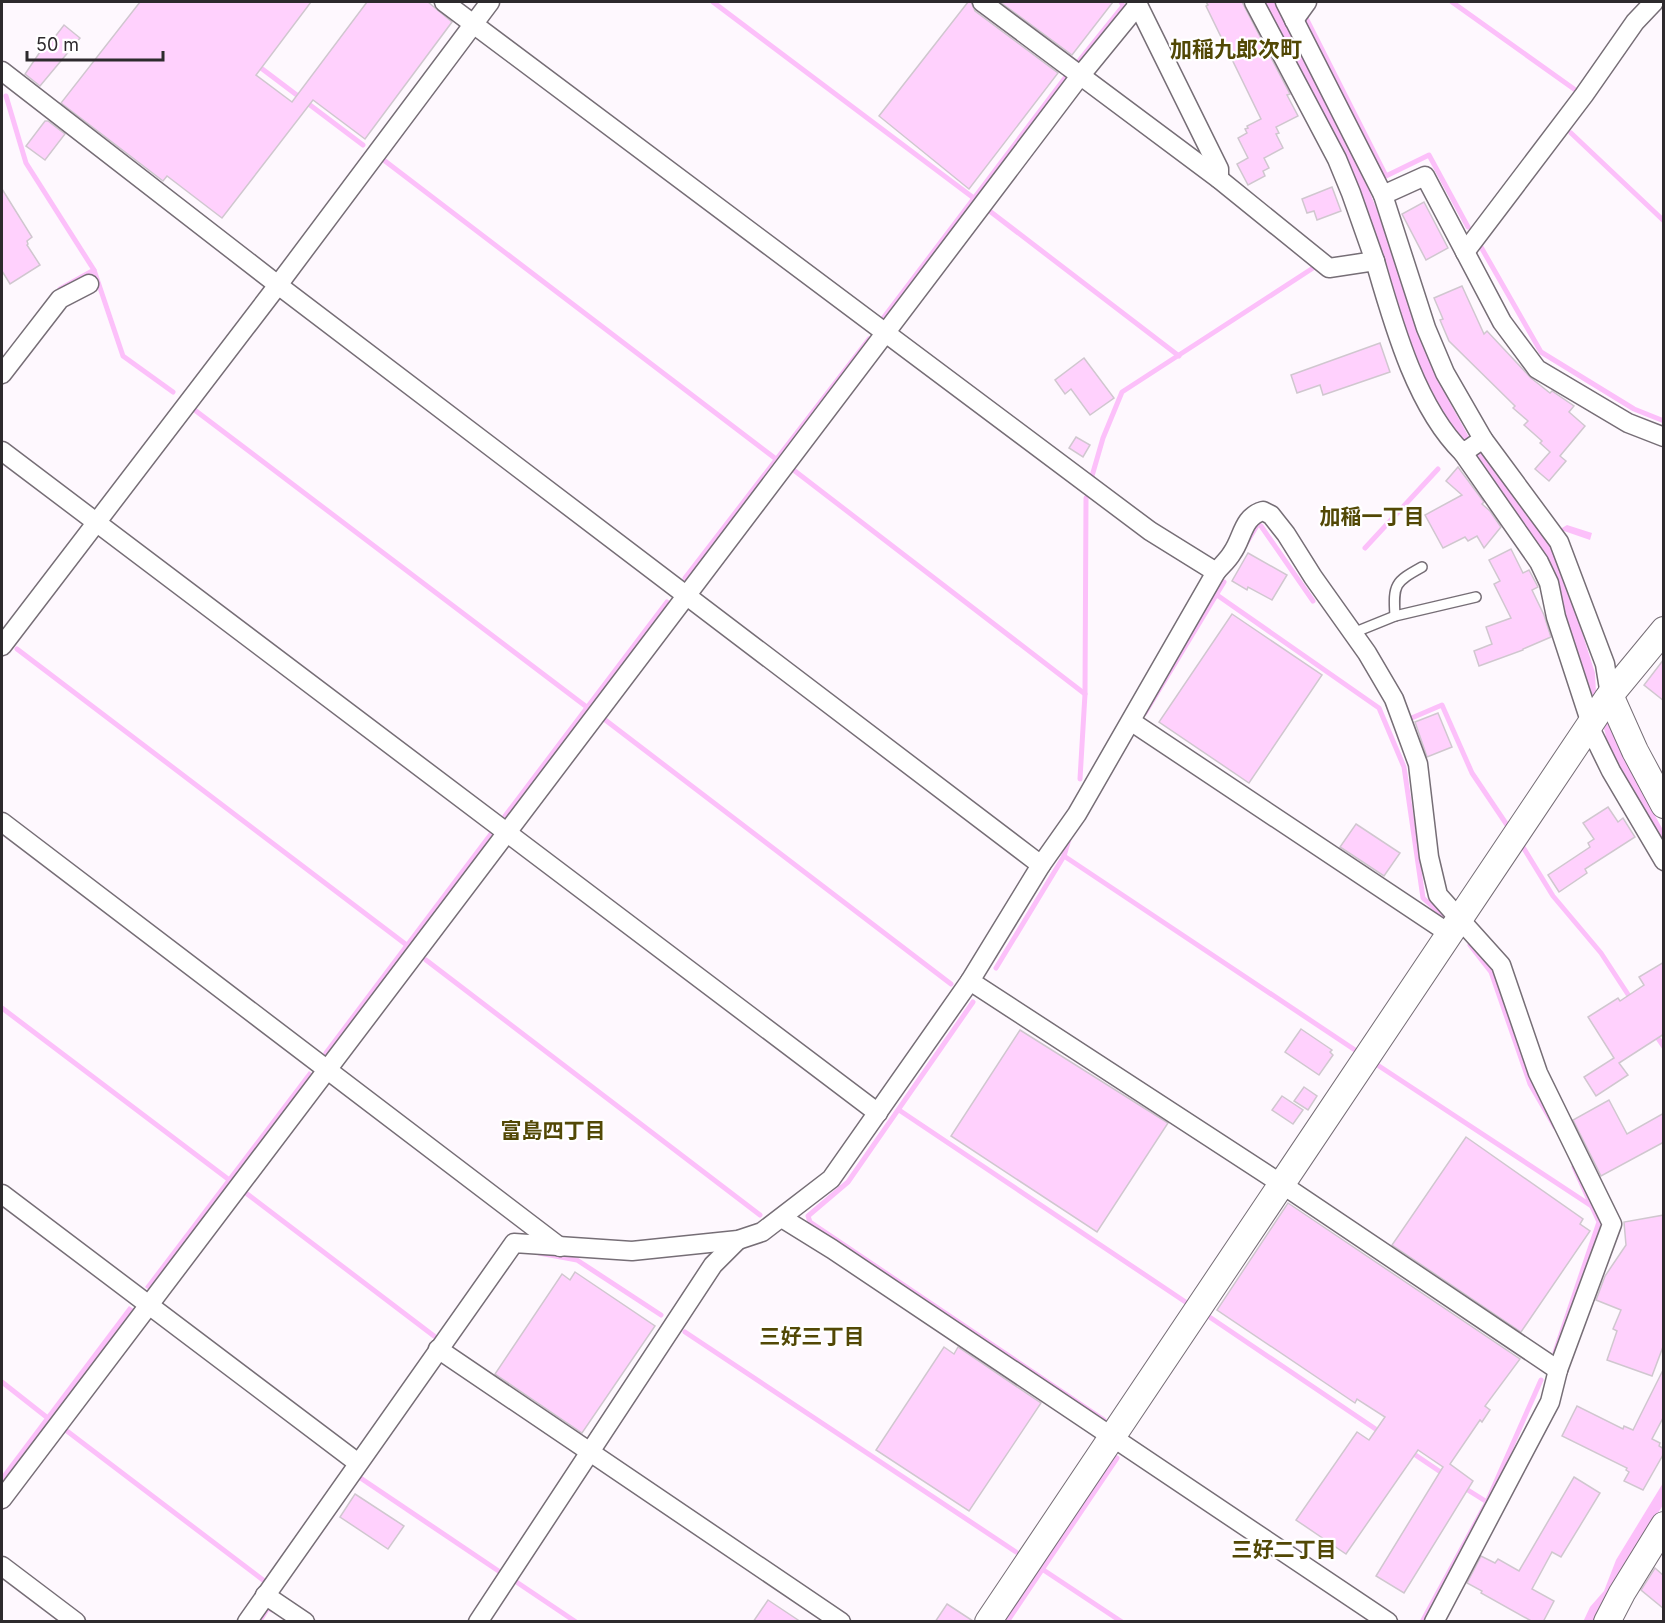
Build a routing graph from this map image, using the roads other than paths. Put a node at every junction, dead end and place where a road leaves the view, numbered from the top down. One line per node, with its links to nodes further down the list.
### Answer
1 (444, 2): 10 (street)
2 (490, 2): 10 (street)
3 (982, 2): 12 (street)
4 (1254, 2): 16 (street)
5 (1285, 2): 9 (street)
6 (1307, 2): 9 (street)
7 (1654, 2): 15 (street)
8 (1137, 3): 12 (street); 13 (street)
9 (1294, 20): 14 (street)
10 (473, 23): 18 (street); 19 (street)
11 (2, 71): 18 (street)
12 (1080, 76): 13 (street); 19 (street)
13 (1219, 179): 16 (street)
14 (1383, 195): 15 (street); 22 (street)
15 (1465, 252): 21 (street)
16 (1375, 261): 22 (street)
17 (89, 284): 20 (street)
18 (278, 285): 24 (street); 27 (street)
19 (885, 334): 26 (street); 27 (street)
20 (2, 374)
21 (1664, 436)
22 (1473, 446): 33 (street); 35 (street)
23 (2, 451): 24 (street)
24 (96, 521): 32 (street); 38 (street)
25 (1422, 567): 29 (lane)
26 (1216, 572): 31 (street); 34 (street)
27 (687, 595): 38 (street); 40 (street)
28 (1476, 597): 29 (lane)
29 (1395, 616): 31 (lane)
30 (1664, 630): 33 (street)
31 (1353, 633): 41 (street)
32 (2, 646)
33 (1608, 697): 35 (street); 36 (street)
34 (1132, 722): 40 (street); 41 (street)
35 (1590, 724): 39 (street); 41 (street)
36 (1664, 805)
37 (2, 822): 43 (street)
38 (507, 832): 43 (street); 44 (street)
39 (1664, 861)
40 (1041, 865): 42 (street)
41 (1455, 926): 45 (street); 52 (street)
42 (970, 981): 44 (street); 45 (street)
43 (327, 1068): 49 (street); 50 (street)
44 (878, 1113): 47 (street)
45 (1283, 1185): 52 (street); 53 (street)
46 (2, 1194): 50 (street)
47 (782, 1218): 48 (street); 53 (street)
48 (738, 1240): 49 (street); 54 (street)
49 (560, 1247): 51 (street)
50 (147, 1305): 55 (street); 56 (street)
51 (438, 1349): 54 (street); 55 (street)
52 (1558, 1370): 67 (street)
53 (1112, 1437): 65 (street); 66 (street)
54 (590, 1452): 63 (street); 64 (street)
55 (358, 1463): 59 (street)
56 (2, 1499)
57 (1664, 1525): 68 (street)
58 (2, 1566): 60 (street)
59 (265, 1595): 61 (street); 62 (street)
60 (76, 1622)
61 (247, 1622)
62 (305, 1622)
63 (478, 1622)
64 (841, 1622)
65 (988, 1622)
66 (1388, 1622)
67 (1434, 1622)
68 (1607, 1622)

